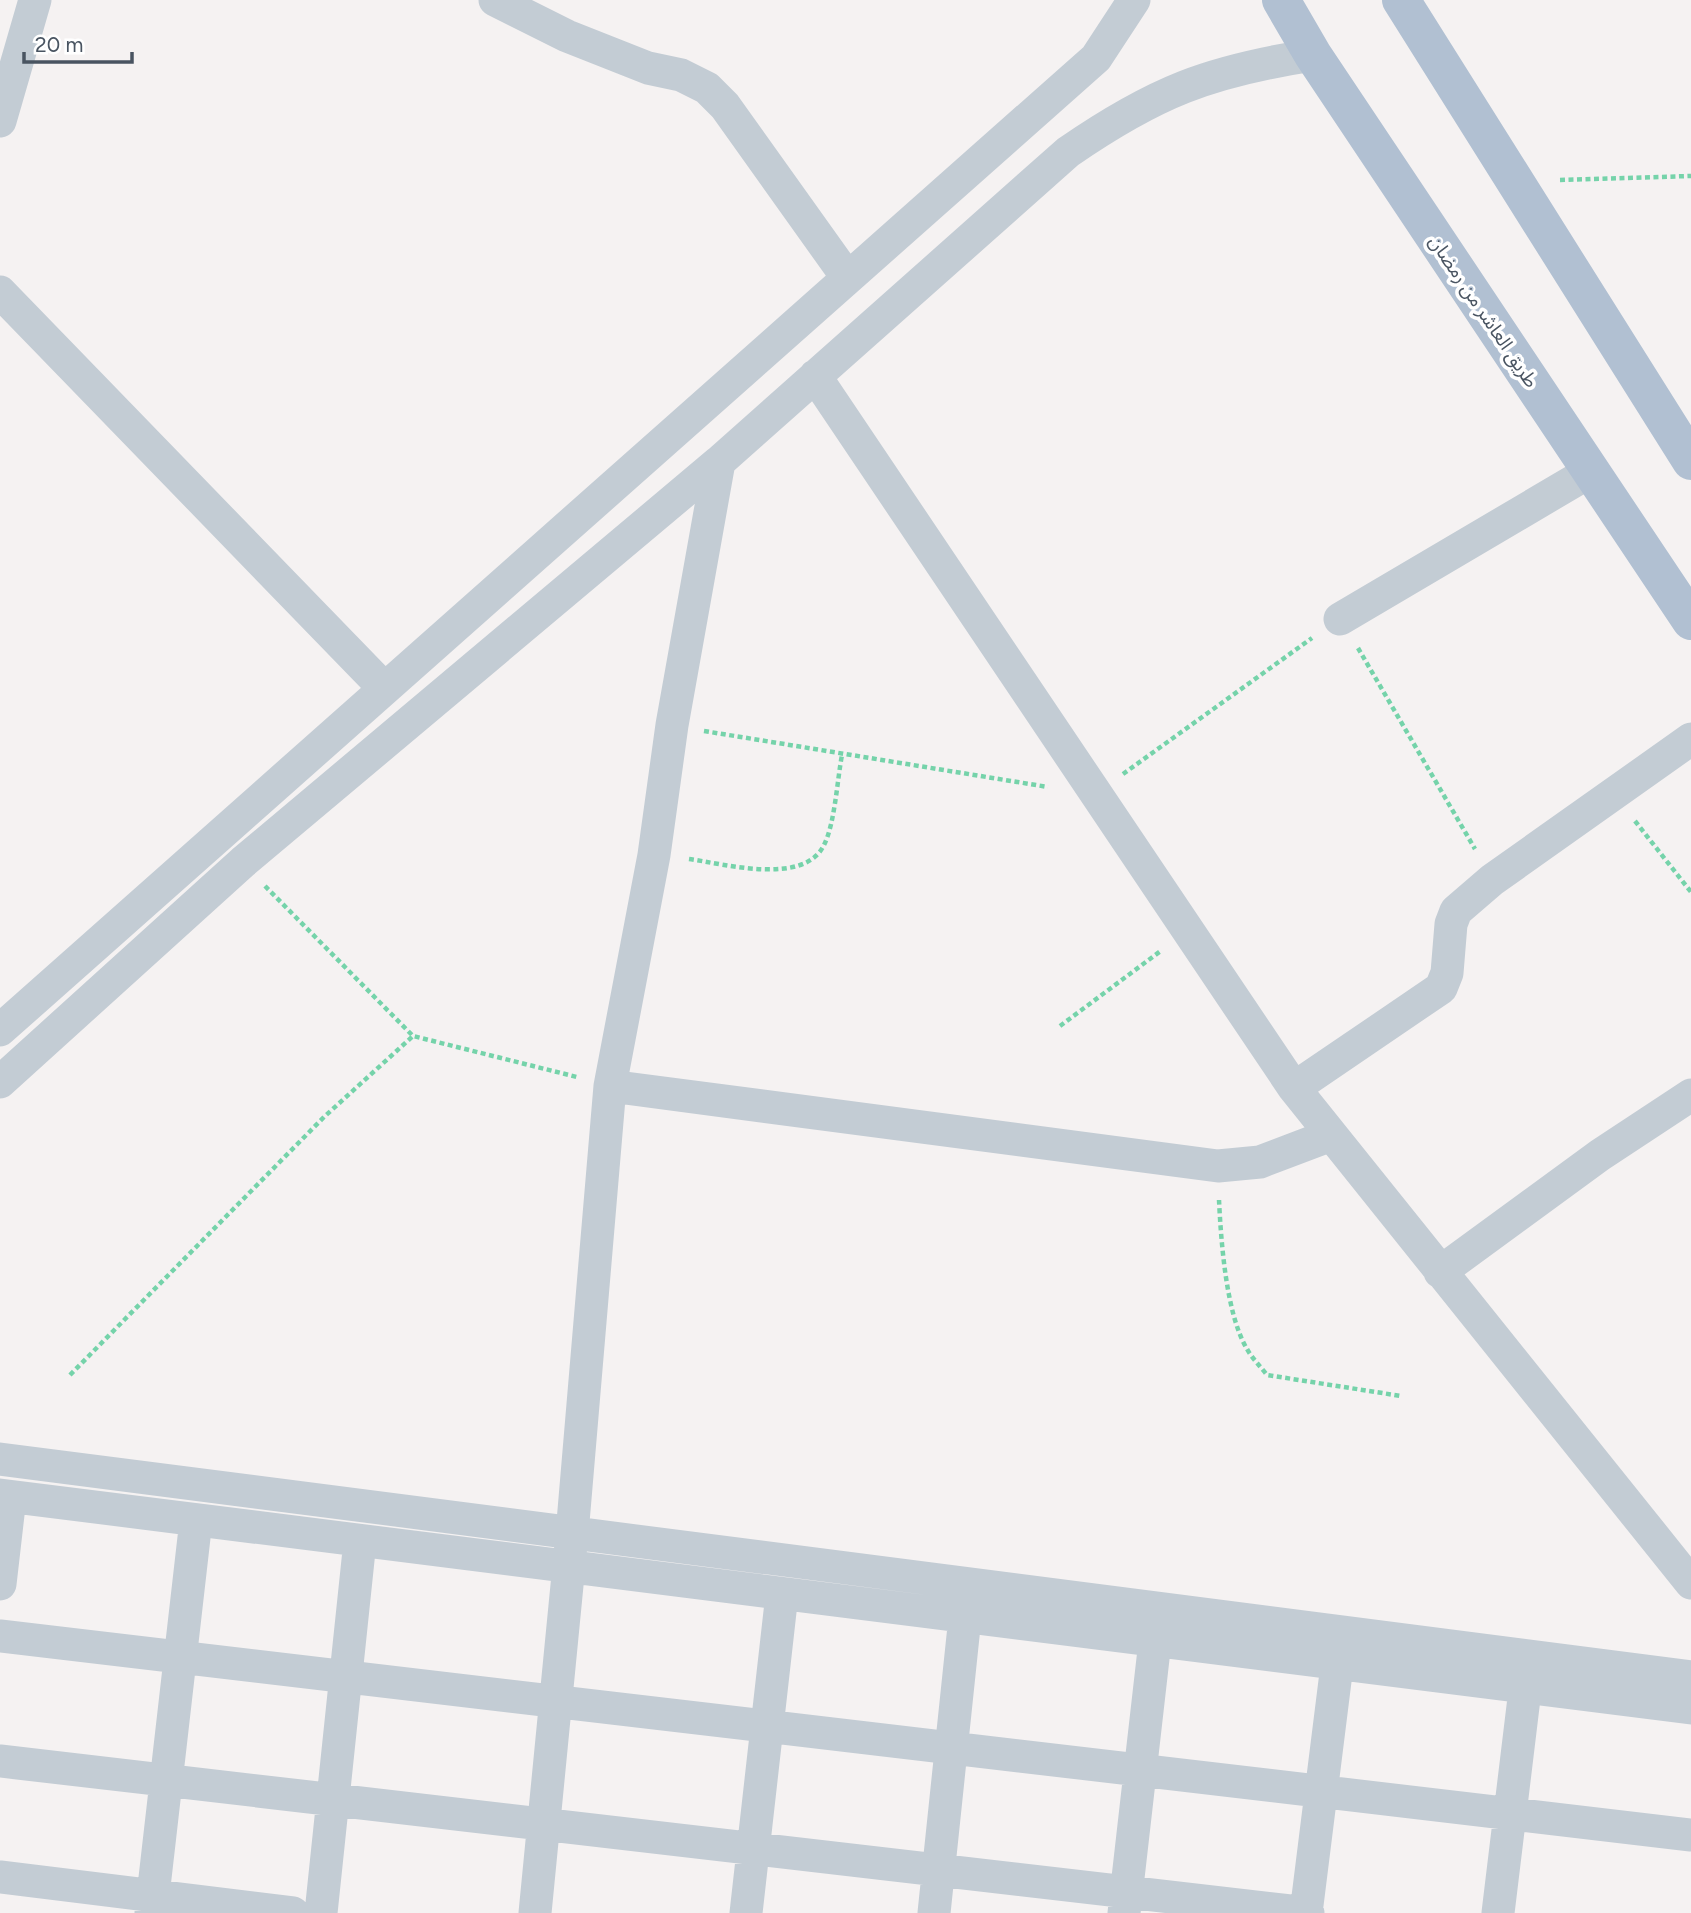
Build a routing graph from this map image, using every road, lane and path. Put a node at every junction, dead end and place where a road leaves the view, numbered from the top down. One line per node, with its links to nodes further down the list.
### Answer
1 (35, 0): 8 (street)
2 (495, 0): 12 (street)
3 (1134, 0): 7 (street)
4 (1280, 0): 6 (main road, طريق العاشر من رمضان)
5 (1401, 0): 11 (main road)
6 (1313, 55): 9 (street); 17 (main road, طريق العاشر من رمضان)
7 (1029, 115): 9 (street); 12 (street)
8 (0, 121)
9 (1068, 152): 14 (street)
10 (1691, 176): 11 (path)
11 (1514, 181): 15 (main road)
12 (847, 277): 20 (street)
13 (0, 292): 20 (street)
14 (815, 376): 16 (street); 25 (street)
15 (1691, 461)
16 (719, 462): 21 (street); 27 (street)
17 (1591, 471): 18 (street); 19 (main road, طريق العاشر من رمضان)
18 (1340, 619): 25 (path); 28 (path)
19 (1691, 621)
20 (384, 688): 32 (street)
21 (673, 725): 23 (path); 26 (street)
22 (1691, 739): 24 (street)
23 (842, 755): 25 (path); 26 (path)
24 (1613, 793): 28 (street); 29 (path)
25 (1096, 794): 30 (street)
26 (654, 855): 35 (street)
27 (243, 862): 33 (path); 34 (street)
28 (1492, 880): 36 (street)
29 (1691, 891)
30 (1188, 931): 31 (path); 36 (street)
31 (1060, 1026)
32 (0, 1030)
33 (413, 1036): 35 (path); 41 (path)
34 (0, 1082)
35 (610, 1086): 39 (street); 46 (street)
36 (1294, 1088): 38 (street)
37 (1691, 1095): 40 (street)
38 (1331, 1135): 39 (street); 40 (street)
39 (1217, 1166): 42 (path)
40 (1440, 1272): 49 (street)
41 (70, 1375)
42 (1401, 1396)
43 (0, 1459): 46 (street)
44 (5, 1496): 45 (street); 50 (street)
45 (196, 1520): 47 (street); 56 (street)
46 (572, 1534): 48 (street); 53 (street)
47 (360, 1541): 48 (street); 60 (street)
48 (569, 1567): 51 (street); 61 (street)
49 (1691, 1583)
50 (0, 1584)
51 (782, 1594): 52 (street); 63 (street)
52 (965, 1617): 55 (street); 64 (street)
53 (1341, 1632): 57 (street); 58 (street)
54 (0, 1636): 56 (street)
55 (1155, 1640): 57 (street); 66 (street)
56 (180, 1658): 60 (street); 67 (street)
57 (1337, 1664): 58 (street); 68 (street)
58 (1527, 1672): 59 (street); 62 (street); 70 (street)
59 (1691, 1677)
60 (346, 1678): 61 (street); 69 (street)
61 (556, 1702): 63 (street); 71 (street)
62 (1691, 1708)
63 (767, 1727): 64 (street); 73 (street)
64 (952, 1749): 66 (street); 74 (street)
65 (0, 1761): 67 (street)
66 (1140, 1771): 68 (street); 76 (street)
67 (166, 1780): 69 (street); 77 (street)
68 (1321, 1792): 70 (street); 83 (street)
69 (333, 1799): 71 (street); 79 (street)
70 (1510, 1814): 72 (street); 84 (street)
71 (544, 1824): 73 (street); 80 (street)
72 (1691, 1835)
73 (753, 1848): 74 (street); 81 (street)
74 (939, 1870): 76 (street); 82 (street)
75 (0, 1877): 77 (street)
76 (1125, 1902): 83 (street)
77 (152, 1904): 78 (street)
78 (293, 1913)
79 (321, 1913)
80 (535, 1913)
81 (746, 1913)
82 (934, 1913)
83 (1307, 1913)
84 (1498, 1913)

